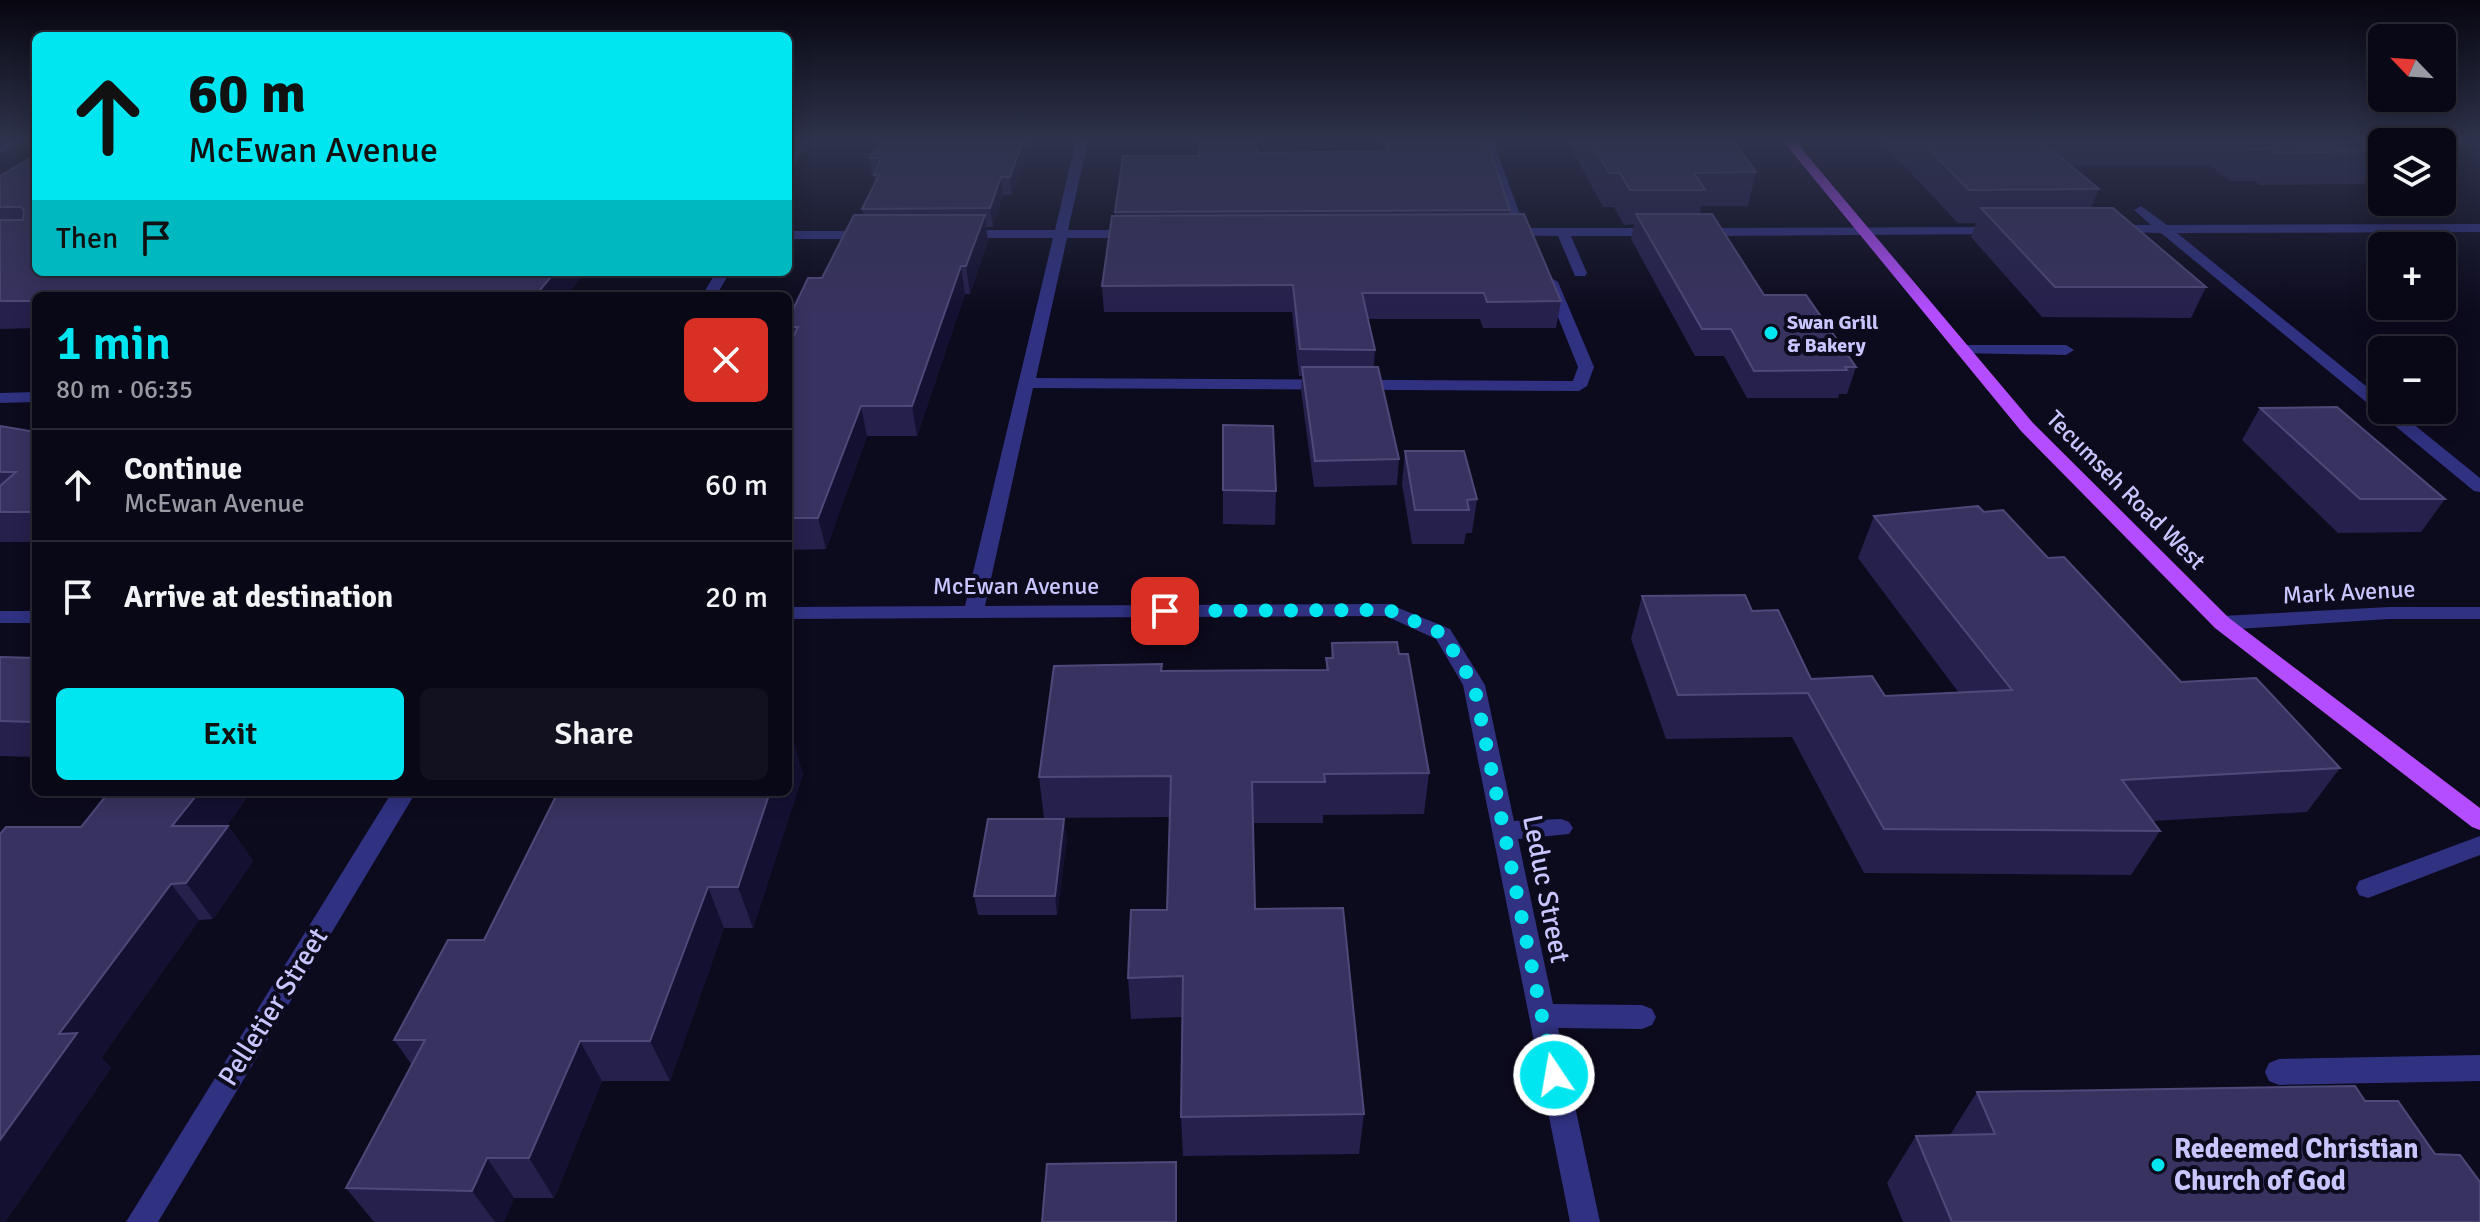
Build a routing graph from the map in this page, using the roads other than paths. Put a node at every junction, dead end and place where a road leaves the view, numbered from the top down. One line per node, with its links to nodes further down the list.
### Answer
1 (1069, 198): 15 (street)
2 (1511, 198): 19 (street)
3 (1837, 198): 9 (main road, Tecumseh Road West)
4 (2141, 210): 7 (street)
5 (2480, 228): 7 (street)
6 (2091, 229): 7 (street)
7 (2165, 229): 25 (street)
8 (2016, 230): 9 (street)
9 (1864, 231): 13 (street); 22 (main road, Tecumseh Road West)
10 (1489, 232): 19 (street)
11 (1563, 232): 12 (street); 19 (street); 21 (street)
12 (1670, 232)
13 (1686, 232)
14 (940, 234): 15 (street)
15 (1061, 234): 16 (street); 24 (street)
16 (1156, 234)
17 (792, 235): 18 (street)
18 (894, 235)
19 (1528, 237)
20 (1547, 273): 24 (street)
21 (1580, 273)
22 (1963, 350): 23 (street); 36 (main road, Tecumseh Road West)
23 (2066, 350)
24 (1027, 383): 31 (street)
25 (2368, 395)
26 (32, 397): 27 (street)
27 (0, 398)
28 (2403, 424): 29 (street)
29 (2480, 487)
30 (1389, 610): 31 (street, McEwan Avenue); 40 (street, Leduc Street)
31 (974, 612): 32 (street, McEwan Avenue)
32 (792, 613)
33 (2480, 613): 36 (street, Mark Avenue)
34 (0, 617): 35 (street)
35 (32, 617)
36 (2222, 623): 38 (main road, Tecumseh Road West)
37 (402, 796): 47 (street, Pelletier Street)
38 (2480, 821)
39 (1561, 828): 40 (street)
40 (1503, 830): 43 (street, Leduc Street)
41 (2480, 845): 42 (street)
42 (2368, 888)
43 (1541, 1016): 44 (street); 48 (street, Leduc Street)
44 (1642, 1017)
45 (2480, 1068): 46 (street)
46 (2279, 1072)
47 (141, 1222)
48 (1585, 1222)

